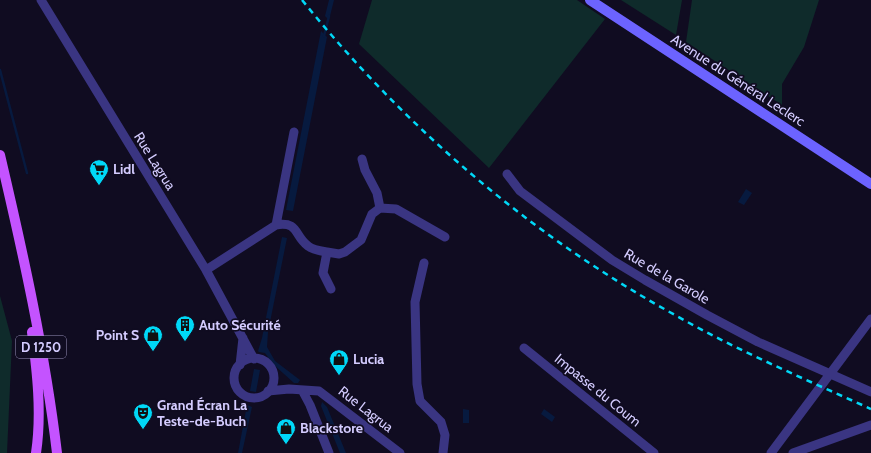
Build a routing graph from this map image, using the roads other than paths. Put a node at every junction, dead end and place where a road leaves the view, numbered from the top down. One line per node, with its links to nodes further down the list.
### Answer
1 (41, 0): 14 (street, Rue Lagrua)
2 (590, 0): 7 (main road, Avenue du Général Leclerc)
3 (294, 132): 9 (street)
4 (0, 155): 11 (main road, D 1250)
5 (362, 159): 8 (street)
6 (507, 174): 21 (street, Rue de la Garole)
7 (871, 184)
8 (380, 208): 10 (street); 12 (street)
9 (276, 225): 12 (street); 14 (street)
10 (444, 237)
11 (21, 244): 28 (main road); 29 (main road, D 1250)
12 (327, 252): 15 (street)
13 (424, 264): 32 (street)
14 (206, 270): 17 (street, Rue Lagrua)
15 (331, 289)
16 (871, 319): 21 (street)
17 (243, 338): 19 (street, Rue Lagrua); 20 (street)
18 (524, 348): 33 (street, Impasse du Coum)
19 (254, 359): 20 (street); 22 (street)
20 (240, 364): 25 (street)
21 (832, 374): 26 (street, Rue de la Garole); 34 (street)
22 (274, 377): 23 (street); 25 (street)
23 (289, 389): 24 (street, Rue Lagrua); 25 (street, Rue Lagrua)
24 (302, 390): 30 (street); 31 (street, Rue Lagrua)
25 (268, 391)
26 (871, 392)
27 (871, 425): 35 (street)
28 (36, 453)
29 (57, 453)
30 (329, 453)
31 (400, 453)
32 (443, 453)
33 (654, 453)
34 (771, 453)
35 (793, 453)

